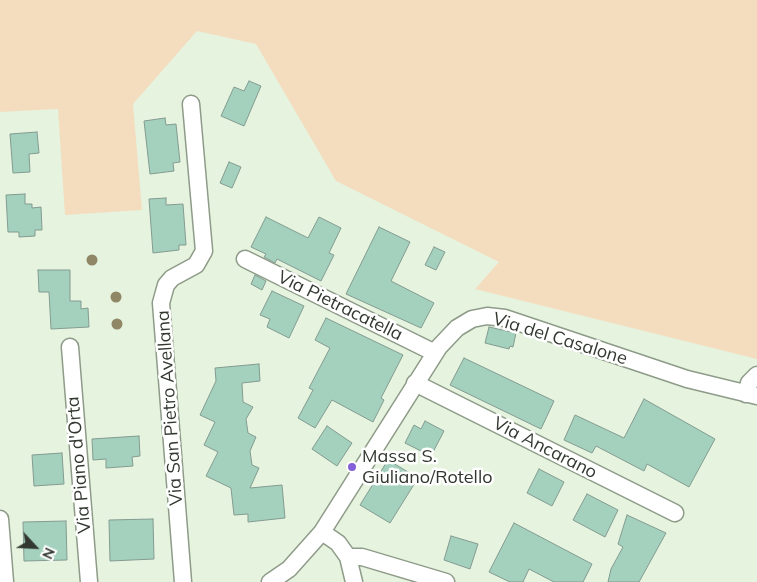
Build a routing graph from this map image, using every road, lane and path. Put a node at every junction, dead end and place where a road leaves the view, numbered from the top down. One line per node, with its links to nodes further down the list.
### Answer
1 (191, 104): 14 (street, Via San Pietro Avellana)
2 (244, 259): 4 (street, Via Pietracatella)
3 (70, 348): 13 (street, Via Piano d'Orta)
4 (435, 353): 6 (street, Via del Casalone); 7 (street, Via del Casalone)
5 (757, 375): 7 (street)
6 (415, 383): 8 (street, Via Ancarano); 10 (street, Via del Casalone)
7 (751, 395)
8 (675, 513)
9 (0, 519): 12 (street)
10 (322, 532): 11 (street); 15 (street, Via del Casalone)
11 (348, 557): 16 (street); 17 (street)
12 (5, 582)
13 (89, 582)
14 (183, 582)
15 (270, 582)
16 (354, 582)
17 (446, 582)

